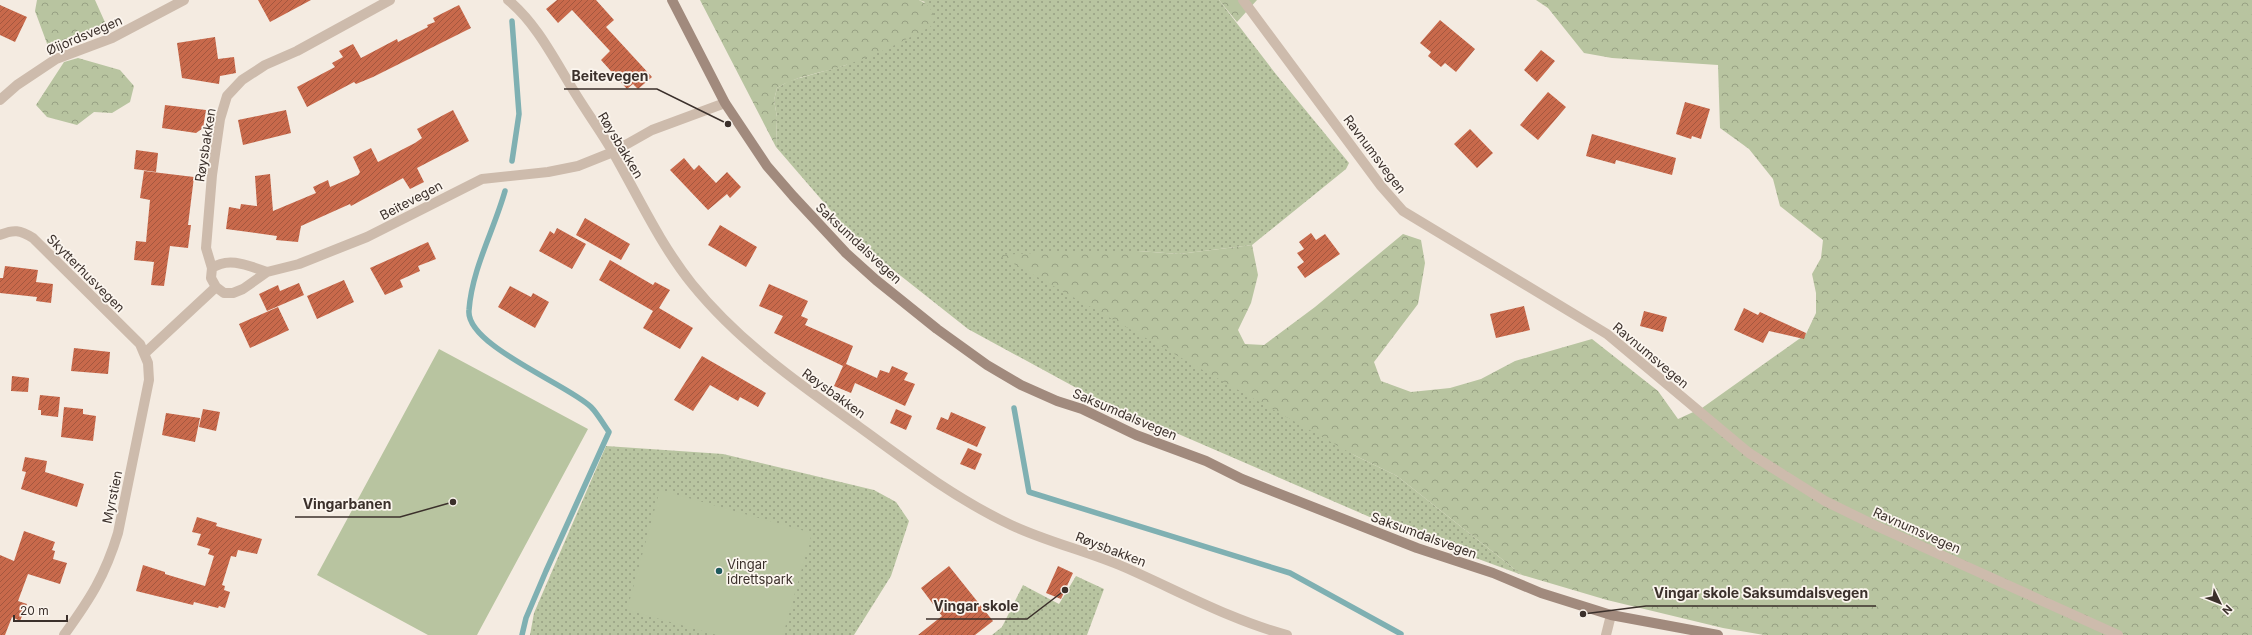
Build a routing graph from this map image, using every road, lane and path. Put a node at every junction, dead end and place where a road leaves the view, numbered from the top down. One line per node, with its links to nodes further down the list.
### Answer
1 (184, 0): 6 (street, Øijordsvegen)
2 (390, 0): 10 (street, Røysbakken)
3 (508, 0): 8 (street, Røysbakken)
4 (672, 0): 7 (main road, Saksumdalsvegen)
5 (1243, 0): 19 (street, Ravnumsvegen)
6 (0, 100)
7 (725, 102): 8 (street, Beitevegen); 14 (main road, Saksumdalsvegen)
8 (613, 152): 11 (street, Beitevegen); 16 (street, Røysbakken)
9 (0, 235): 13 (street, Skytterhusvegen)
10 (212, 268): 11 (street, Beitevegen); 12 (street)
11 (267, 272): 12 (street, Beitevegen)
12 (216, 287): 13 (street)
13 (145, 353): 15 (street, Myrstien)
14 (1611, 616): 17 (street); 18 (main road, Saksumdalsvegen)
15 (64, 635)
16 (1287, 635)
17 (1606, 635)
18 (1718, 635)
19 (2118, 635)

